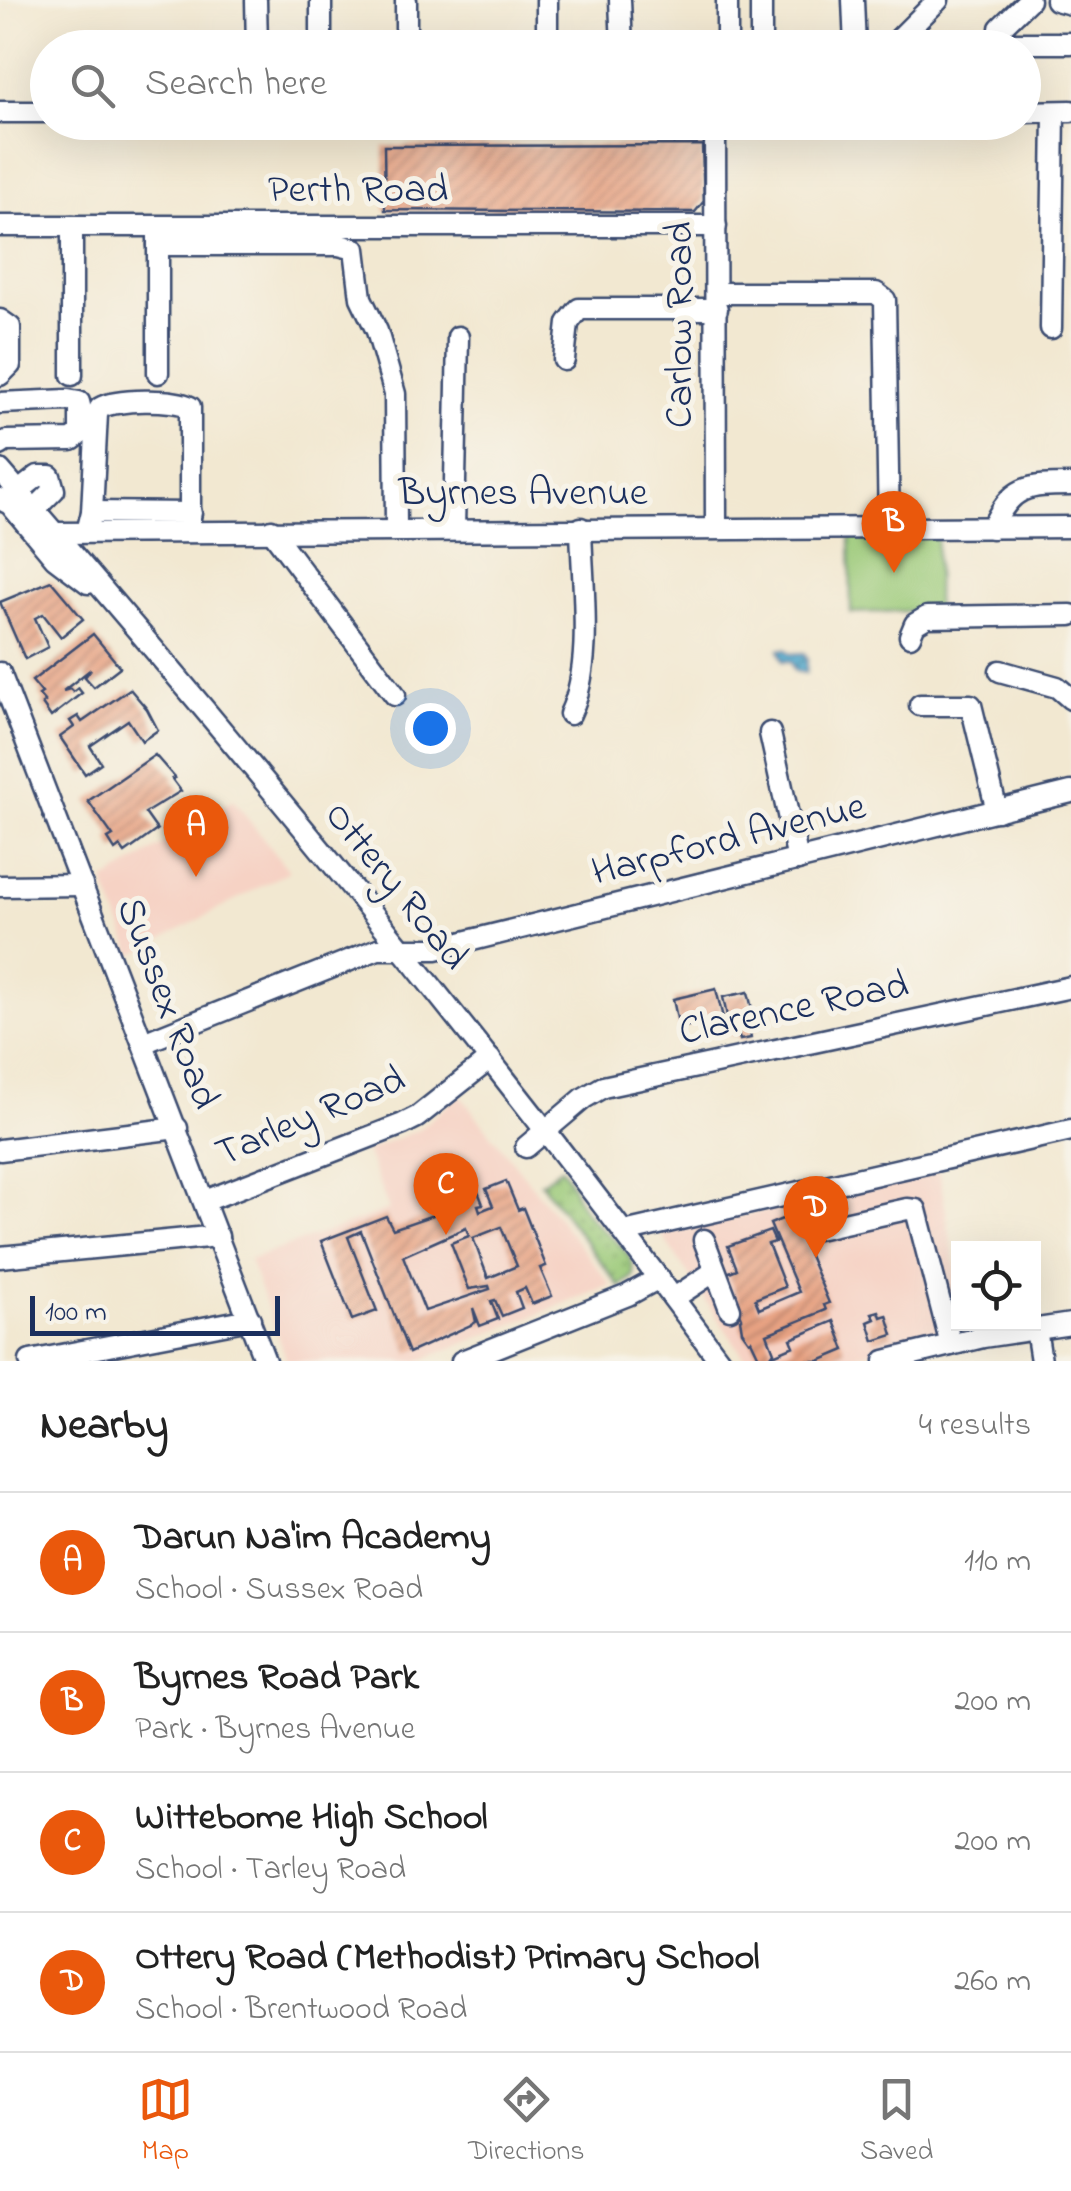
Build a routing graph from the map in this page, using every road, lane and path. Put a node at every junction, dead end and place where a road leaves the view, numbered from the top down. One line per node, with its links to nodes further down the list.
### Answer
1 (256, 0): 14 (street)
2 (320, 0): 15 (street)
3 (406, 0): 16 (street)
4 (418, 0): 17 (street)
5 (547, 0): 18 (street)
6 (620, 0): 19 (street)
7 (727, 0): 20 (street)
8 (761, 0): 21 (street)
9 (853, 0): 22 (street)
10 (938, 0): 23 (street)
11 (1029, 0): 24 (street)
12 (1056, 0): 13 (street)
13 (1071, 4)
14 (257, 30)
15 (321, 30)
16 (406, 30)
17 (417, 30)
18 (547, 30)
19 (621, 30)
20 (728, 30)
21 (761, 30)
22 (854, 30)
23 (908, 30)
24 (1000, 30)
25 (1041, 44): 26 (street)
26 (1071, 44)
27 (0, 112): 28 (street)
28 (30, 112)
29 (1063, 112): 37 (street)
30 (715, 140): 33 (street, Carlow Road)
31 (0, 226): 32 (street, Perth Road)
32 (72, 226): 34 (street, Perth Road); 42 (street)
33 (716, 226): 34 (street, Perth Road); 35 (street, Carlow Road)
34 (158, 235): 40 (street); 56 (street)
35 (717, 301): 39 (street); 52 (street, Carlow Road); 53 (street)
36 (0, 320): 41 (street)
37 (1051, 328)
38 (458, 337): 57 (street)
39 (564, 360)
40 (158, 373)
41 (0, 375)
42 (72, 375)
43 (0, 403): 44 (street)
44 (2, 440)
45 (0, 470): 47 (street)
46 (1071, 485): 54 (street)
47 (9, 495): 48 (street); 48 (street)
48 (19, 513): 59 (street, Ottery Road); 60 (street)
49 (89, 522): 50 (street, Byrnes Avenue); 50 (street); 59 (street, Byrnes Avenue)
50 (190, 522): 58 (street, Byrnes Avenue)
51 (580, 528): 52 (street, Byrnes Avenue); 57 (street, Byrnes Avenue); 69 (street)
52 (716, 528): 53 (street, Byrnes Avenue)
53 (889, 528): 54 (street, Byrnes Avenue)
54 (992, 528): 55 (street, Byrnes Avenue)
55 (1071, 528)
56 (396, 529): 57 (street, Byrnes Avenue); 58 (street, Byrnes Avenue)
57 (454, 529)
58 (271, 530): 65 (street)
59 (54, 533): 60 (street, Ottery Road)
60 (100, 587): 76 (street, Ottery Road)
61 (1071, 615): 62 (street)
62 (910, 636)
63 (1000, 670): 66 (street)
64 (0, 673): 67 (street, Sussex Road)
65 (395, 695)
66 (1071, 699)
67 (5, 700): 74 (street, Sussex Road)
68 (920, 705): 72 (street)
69 (570, 714)
70 (770, 733): 73 (street)
71 (1071, 792): 72 (street, Harpford Avenue)
72 (997, 811): 73 (street, Harpford Avenue)
73 (798, 860): 76 (street, Harpford Avenue)
74 (82, 885): 75 (street); 78 (street, Sussex Road)
75 (0, 886)
76 (403, 949): 78 (street, Harpford Avenue); 79 (street, Ottery Road)
77 (1071, 987): 81 (street, Clarence Road)
78 (144, 1042): 80 (street, Sussex Road)
79 (490, 1059): 81 (street, Ottery Road); 85 (street, Tarley Road)
80 (176, 1128): 84 (street); 85 (street, Sussex Road)
81 (546, 1130): 83 (street, Clarence Road); 87 (street, Ottery Road)
82 (1071, 1130): 87 (street)
83 (526, 1147)
84 (0, 1150)
85 (204, 1201): 88 (street, Sussex Road)
86 (817, 1229): 100 (street)
87 (624, 1232): 92 (street, Ottery Road)
88 (218, 1236): 90 (street); 95 (street, Sussex Road)
89 (704, 1240): 91 (street)
90 (0, 1257)
91 (715, 1271): 93 (street); 94 (street)
92 (659, 1278): 93 (street, Ottery Road); 103 (street)
93 (674, 1298): 104 (street, Ottery Road)
94 (730, 1309)
95 (250, 1319): 101 (street); 102 (street, Sussex Road)
96 (1071, 1324): 97 (street)
97 (1041, 1328)
98 (1025, 1331): 100 (street)
99 (1036, 1331): 106 (street)
100 (951, 1344): 105 (street)
101 (30, 1361)
102 (266, 1361)
103 (462, 1361)
104 (720, 1361)
105 (885, 1361)
106 (1042, 1361)

